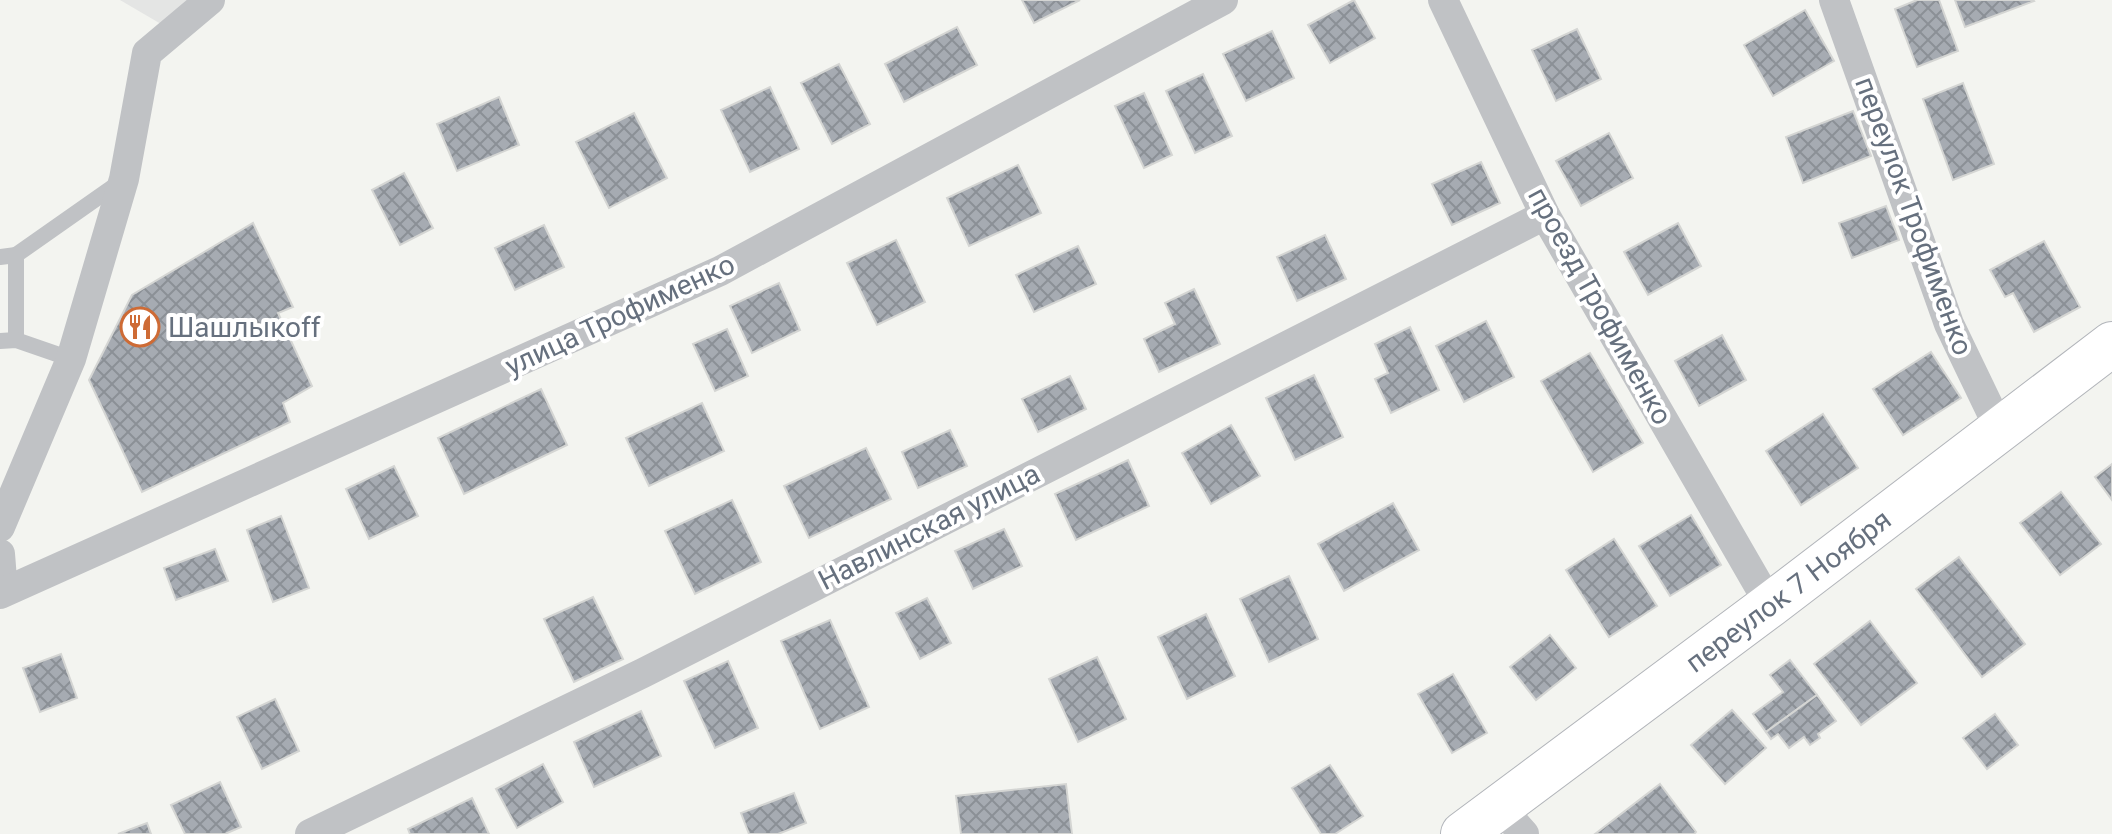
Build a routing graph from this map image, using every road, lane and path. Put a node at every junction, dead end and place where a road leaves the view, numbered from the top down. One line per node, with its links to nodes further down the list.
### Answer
1 (210, 0): 5 (street)
2 (1223, 0): 14 (street, улица Трофименко)
3 (1443, 0): 6 (street, проезд Трофименко)
4 (1834, 0): 11 (street, переулок Трофименко)
5 (124, 179): 7 (lane); 10 (street)
6 (1545, 215): 15 (street, проезд Трофименко); 17 (street, Навлинская улица)
7 (8, 256): 8 (lane)
8 (8, 341): 10 (lane)
9 (2112, 344): 11 (street, переулок 7 Ноября)
10 (71, 359): 12 (street)
11 (2000, 430): 15 (street, переулок 7 Ноября)
12 (0, 527)
13 (0, 554): 14 (street)
14 (2, 593)
15 (1770, 605): 16 (street, переулок 7 Ноября)
16 (1512, 820): 18 (street, переулок 7 Ноября)
17 (310, 834)
18 (1463, 834)

